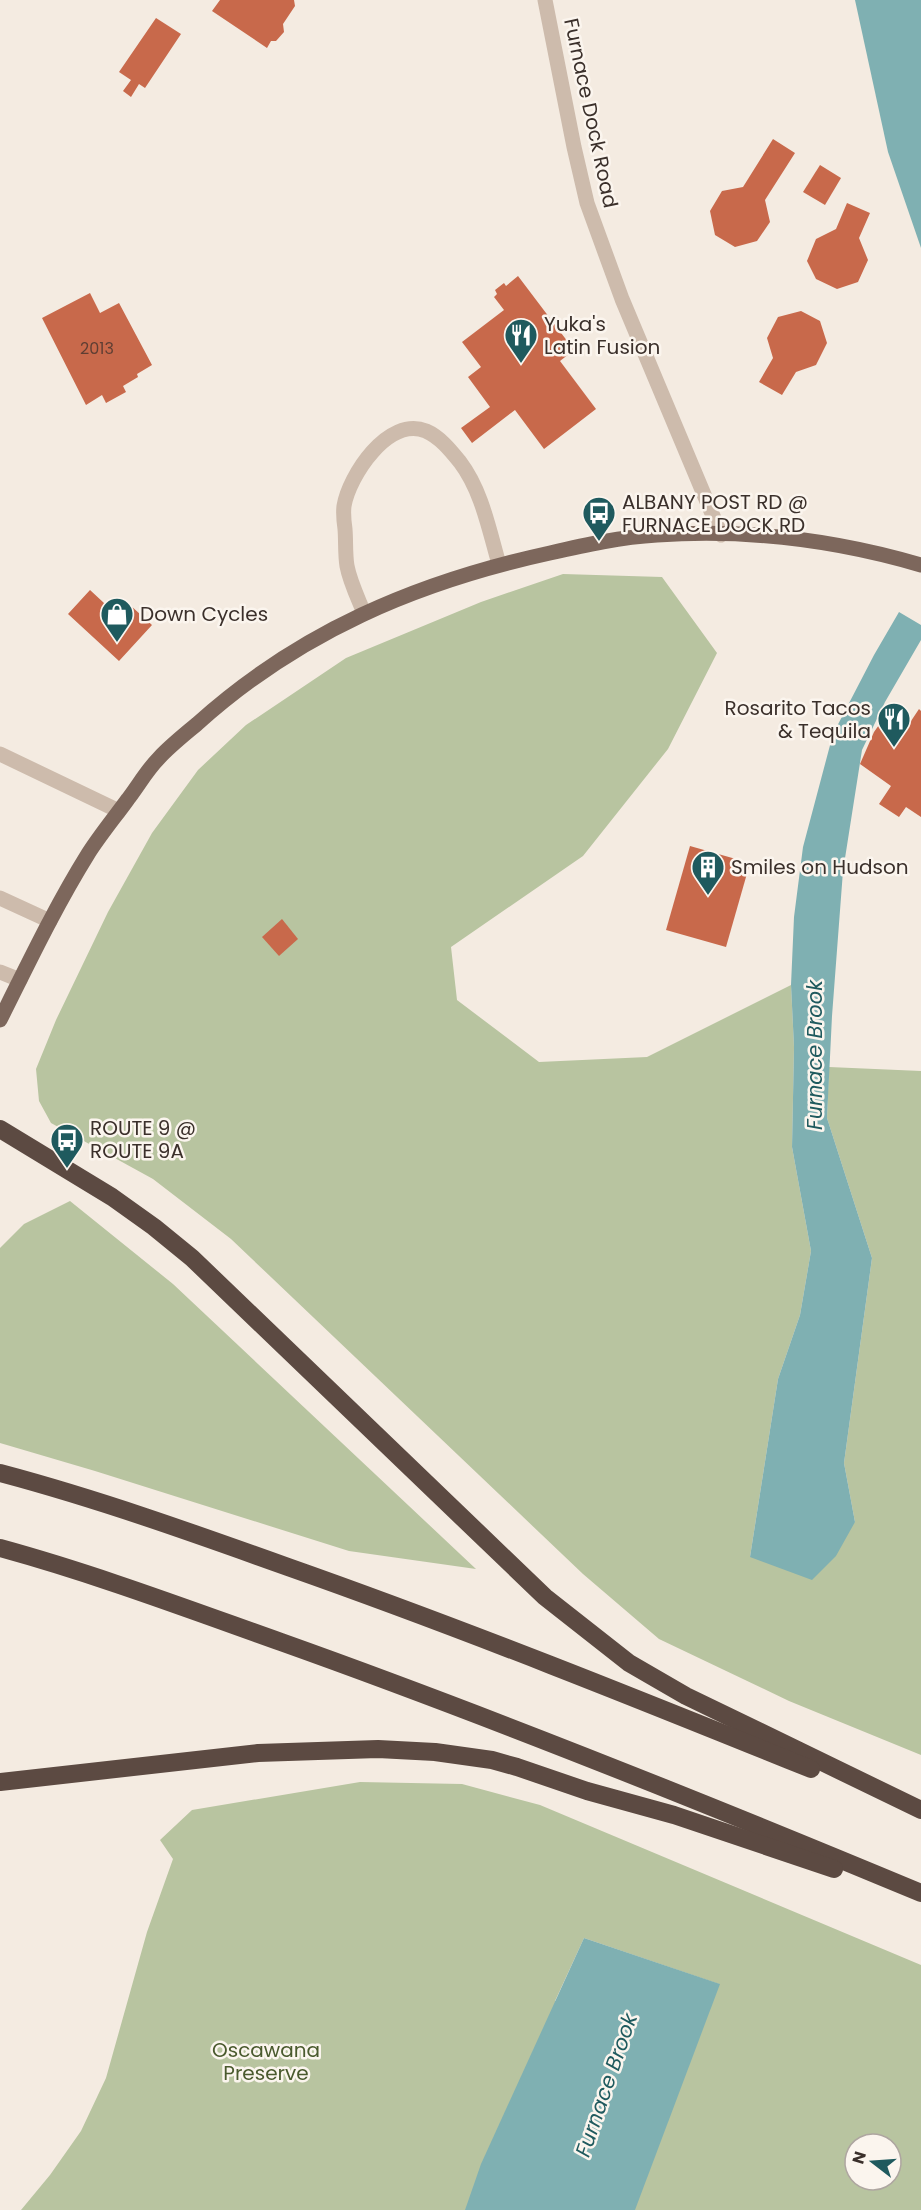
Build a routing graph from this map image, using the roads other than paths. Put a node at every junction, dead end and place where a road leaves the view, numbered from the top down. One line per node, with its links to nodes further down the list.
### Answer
1 (545, 0): 2 (street, Furnace Dock Road)
2 (721, 535): 3 (main road); 4 (main road)
3 (499, 564): 5 (main road); 5 (street)
4 (921, 565)
5 (363, 613): 7 (main road)
6 (0, 754): 7 (street)
7 (119, 811): 9 (main road)
8 (0, 898): 9 (street)
9 (50, 921): 11 (main road)
10 (0, 972): 11 (street)
11 (20, 980): 12 (main road)
12 (0, 1020)
13 (0, 1129): 17 (highway)
14 (0, 1473): 18 (highway)
15 (0, 1548): 19 (highway)
16 (0, 1782): 20 (highway)
17 (921, 1810)
18 (921, 1815)
19 (921, 1893)
20 (921, 1898)

